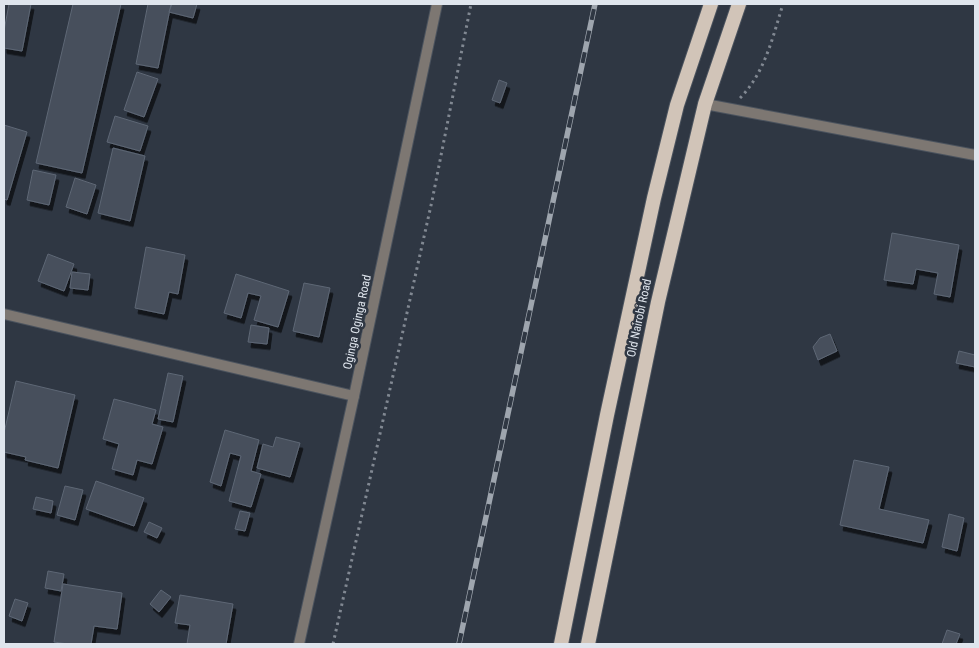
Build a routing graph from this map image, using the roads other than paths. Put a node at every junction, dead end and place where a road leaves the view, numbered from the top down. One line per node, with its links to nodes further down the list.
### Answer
1 (437, 4): 7 (street, Oginga Oginga Road)
2 (711, 4): 9 (highway, Old Nairobi Road)
3 (739, 4): 4 (highway, Old Nairobi Road)
4 (706, 104): 5 (street); 10 (highway, Old Nairobi Road)
5 (975, 155)
6 (4, 314): 7 (street)
7 (354, 396): 8 (street, Oginga Oginga Road)
8 (299, 644)
9 (561, 644)
10 (588, 644)

